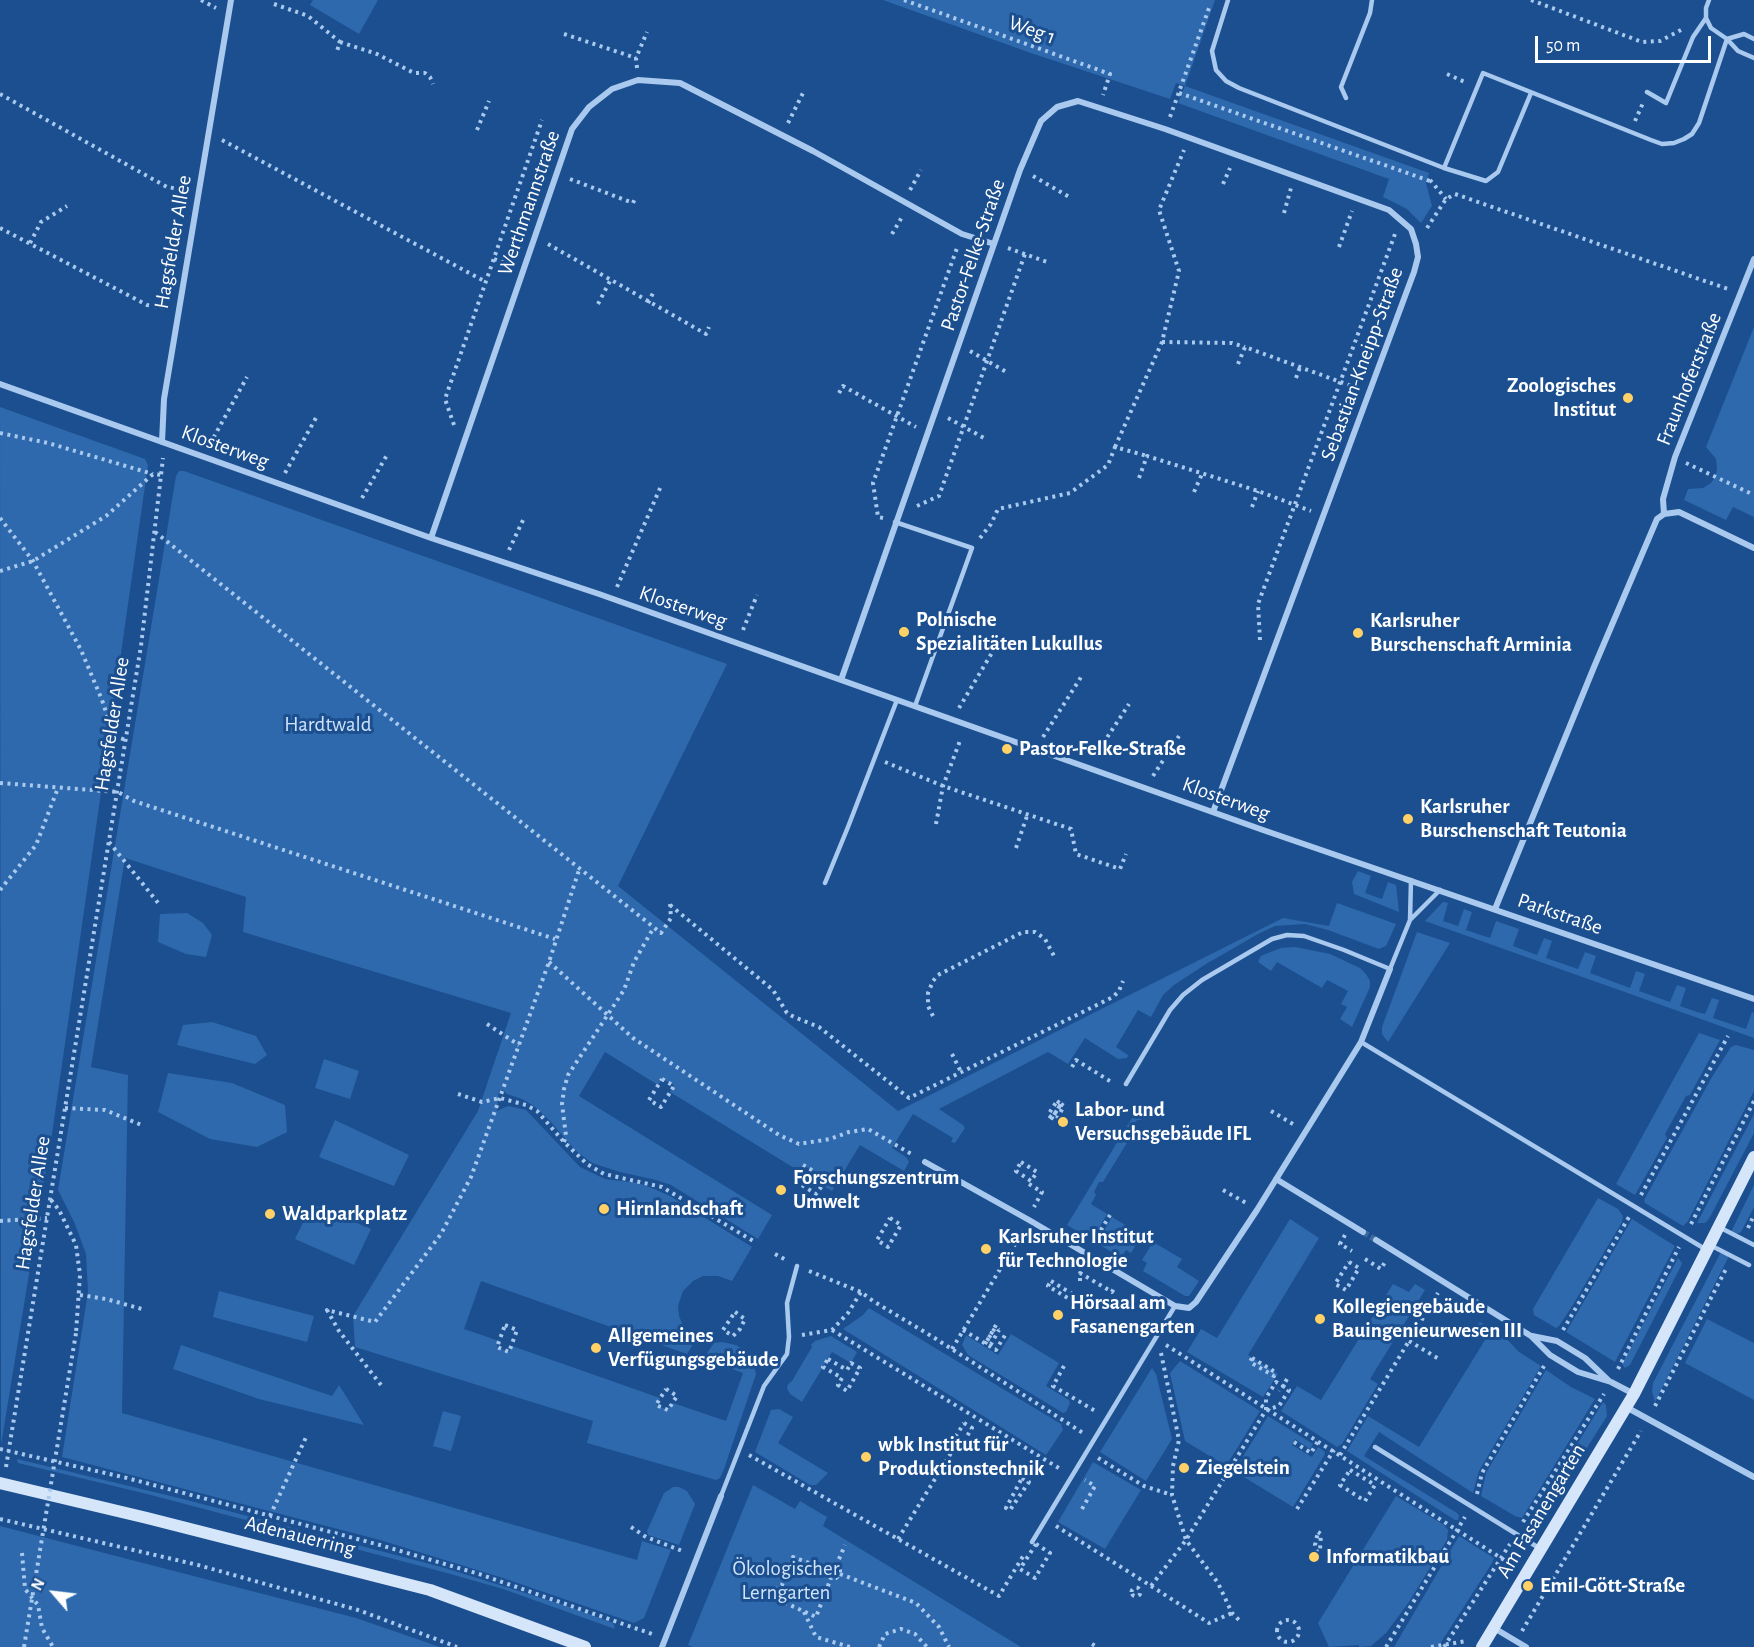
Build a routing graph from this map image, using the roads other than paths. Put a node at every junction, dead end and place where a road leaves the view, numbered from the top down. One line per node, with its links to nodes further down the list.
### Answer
1 (231, 0): 17 (street, Hagsfelder Allee)
2 (1228, 0): 12 (lane)
3 (1372, 0): 11 (lane)
4 (1709, 0): 5 (lane)
5 (1706, 18): 6 (lane); 9 (lane)
6 (1727, 39): 7 (lane); 8 (lane); 10 (lane)
7 (1754, 39)
8 (1754, 58)
9 (1647, 92)
10 (1531, 93): 12 (lane); 12 (lane)
11 (1346, 98)
12 (1444, 168)
13 (1402, 219): 14 (street, Pastor-Felke-Straße); 25 (street, Sebastian-Kneipp-Straße)
14 (994, 244): 19 (street, Pastor-Felke-Straße); 20 (street, Werthmannstraße)
15 (1754, 259): 18 (street, Fraunhoferstraße)
16 (0, 384): 17 (street, Klosterweg)
17 (162, 442): 20 (street, Klosterweg)
18 (1664, 514): 21 (street); 30 (street)
19 (895, 522): 22 (street, Pastor-Felke-Straße); 24 (lane)
20 (430, 538): 22 (street, Klosterweg)
21 (1754, 548)
22 (841, 680): 23 (street, Klosterweg)
23 (897, 700): 24 (street, Klosterweg); 28 (lane)
24 (915, 706): 25 (street, Klosterweg)
25 (1213, 812): 26 (street, Klosterweg)
26 (1356, 862): 27 (street, Parkstraße)
27 (1411, 880): 29 (street, Parkstraße); 31 (lane)
28 (825, 883)
29 (1440, 890): 30 (street, Parkstraße); 31 (lane)
30 (1495, 909): 33 (street, Parkstraße)
31 (1410, 920): 32 (lane)
32 (1390, 969): 34 (street); 35 (lane)
33 (1754, 999)
34 (1361, 1042): 38 (street); 43 (lane)
35 (1126, 1084)
36 (1754, 1158): 39 (main road, Am Fasanengarten)
37 (925, 1162): 46 (street)
38 (1276, 1179): 40 (street); 46 (street)
39 (1719, 1227): 42 (lane); 43 (main road, Am Fasanengarten)
40 (1363, 1232)
41 (1376, 1240): 47 (street)
42 (1754, 1245)
43 (1708, 1248): 44 (lane); 49 (main road, Am Fasanengarten)
44 (1749, 1265)
45 (796, 1266): 54 (lane)
46 (1175, 1306): 55 (lane)
47 (1531, 1335): 48 (street); 48 (street)
48 (1611, 1382): 49 (street)
49 (1634, 1394): 50 (main road, Am Fasanengarten)
50 (1626, 1407): 52 (street); 56 (main road, Am Fasanengarten)
51 (1375, 1447): 56 (lane)
52 (1754, 1478)
53 (0, 1483): 58 (main road, Adenauerring)
54 (721, 1496): 59 (street)
55 (1032, 1542)
56 (1542, 1549): 57 (main road, Am Fasanengarten)
57 (1488, 1638): 60 (street)
58 (585, 1647)
59 (662, 1647)
60 (1526, 1647)

